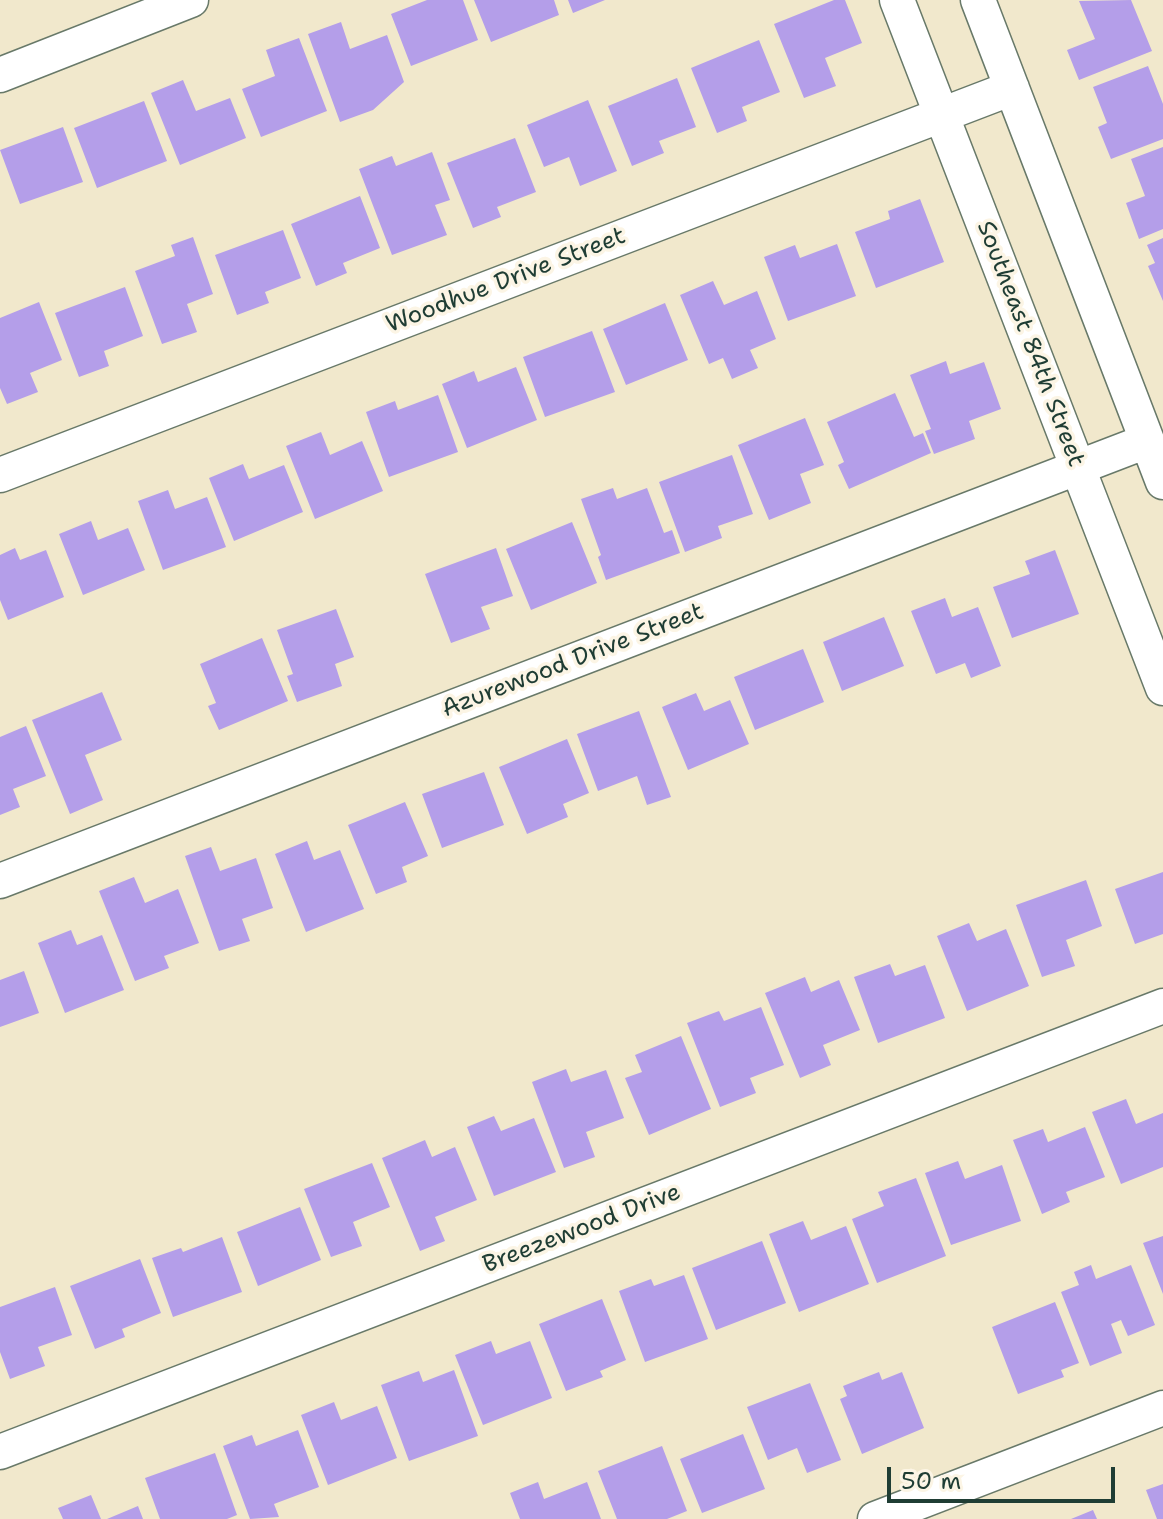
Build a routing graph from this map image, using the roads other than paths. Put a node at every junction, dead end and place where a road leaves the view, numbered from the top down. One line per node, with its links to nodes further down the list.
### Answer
1 (191, 0): 4 (street)
2 (897, 0): 6 (street, Southeast 84th Street)
3 (978, 0): 5 (street)
4 (0, 75)
5 (1012, 88): 6 (street, Woodhue Drive Street); 7 (street)
6 (941, 116): 8 (street, Southeast 84th Street); 9 (street, Woodhue Drive Street)
7 (1147, 441): 8 (street, Azurewood Drive Street); 10 (street)
8 (1078, 468): 11 (street, Southeast 84th Street); 12 (street, Azurewood Drive Street)
9 (0, 475)
10 (1163, 482)
11 (1160, 669)
12 (0, 881)
13 (1163, 1006): 15 (street, Breezewood Drive)
14 (1163, 1408): 16 (street)
15 (0, 1452)
16 (875, 1519)

